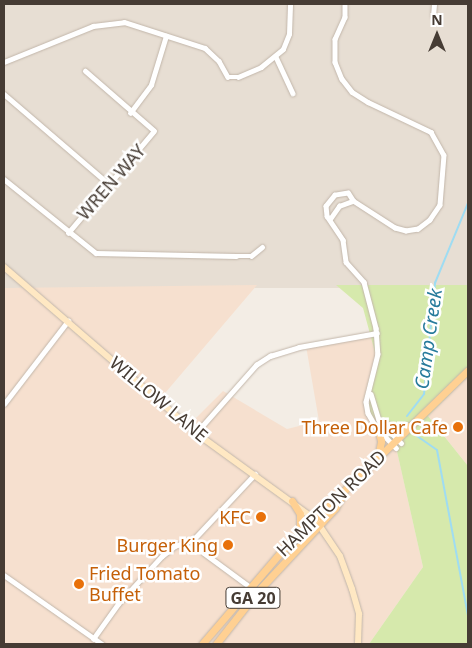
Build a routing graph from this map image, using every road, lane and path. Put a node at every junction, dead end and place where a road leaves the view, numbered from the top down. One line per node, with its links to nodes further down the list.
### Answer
1 (290, 4): 6 (street)
2 (345, 4): 14 (street)
3 (434, 4): 4 (street)
4 (433, 16)
5 (166, 36): 6 (street); 7 (street); 11 (street)
6 (276, 57): 9 (street)
7 (4, 62)
8 (85, 71): 11 (street)
9 (293, 93)
10 (4, 94): 13 (street)
11 (130, 113): 13 (street, WREN WAY)
12 (4, 179): 16 (street)
13 (110, 184): 16 (street, WREN WAY)
14 (353, 201): 15 (street); 15 (street)
15 (330, 219): 20 (street)
16 (68, 233): 17 (street)
17 (262, 247)
18 (4, 267): 19 (street, WILLOW LANE)
19 (68, 321): 22 (street); 25 (street, WILLOW LANE)
20 (377, 333): 23 (street); 25 (street)
21 (468, 370): 24 (main road, HAMPTON ROAD / GA 20)
22 (4, 404)
23 (380, 426): 24 (main road); 26 (street); 27 (main road)
24 (410, 426): 26 (main road, HAMPTON ROAD / GA 20)
25 (196, 433): 28 (street, WILLOW LANE)
26 (397, 443): 27 (main road, HAMPTON ROAD / GA 20)
27 (378, 457): 29 (main road, HAMPTON ROAD / GA 20)
28 (255, 474): 30 (street, WILLOW LANE); 33 (street)
29 (345, 489): 31 (main road, HAMPTON ROAD / GA 20); 31 (main road, HAMPTON ROAD / GA 20)
30 (292, 501): 31 (street, WILLOW LANE); 32 (main road)
31 (317, 523): 32 (main road, HAMPTON ROAD / GA 20); 39 (main road, HAMPTON ROAD / GA 20); 40 (street, WILLOW LANE)
32 (300, 532): 35 (main road, HAMPTON ROAD / GA 20)
33 (194, 539): 35 (street); 36 (street)
34 (4, 575): 36 (street)
35 (249, 586): 38 (main road, HAMPTON ROAD / GA 20)
36 (94, 639): 37 (street)
37 (102, 644)
38 (202, 644)
39 (216, 644)
40 (358, 644)

